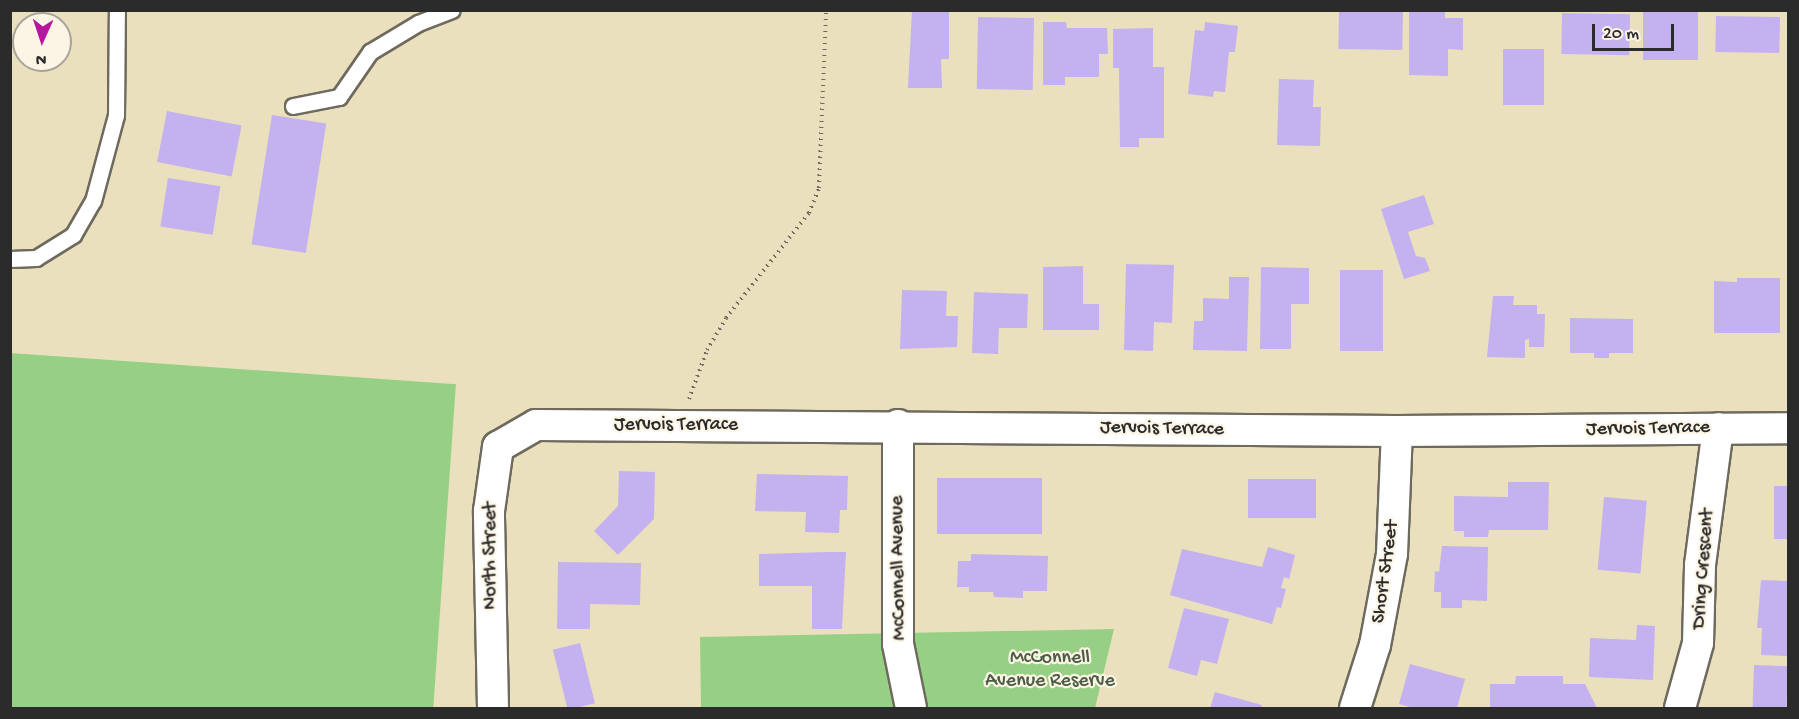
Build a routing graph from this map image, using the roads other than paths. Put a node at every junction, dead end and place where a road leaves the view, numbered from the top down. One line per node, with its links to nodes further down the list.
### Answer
1 (117, 10): 4 (lane)
2 (452, 10): 3 (lane)
3 (293, 106)
4 (10, 259)
5 (536, 425): 6 (street, Jervois Terrace); 10 (street, North Street)
6 (898, 426): 9 (street, Jervois Terrace); 11 (street, McConnell Avenue)
7 (1718, 428): 8 (street, Jervois Terrace); 9 (street, Jervois Terrace); 13 (street, Dring Crescent)
8 (1788, 428)
9 (1396, 431): 12 (street, Short Street)
10 (493, 708)
11 (911, 708)
12 (1355, 708)
13 (1680, 708)

